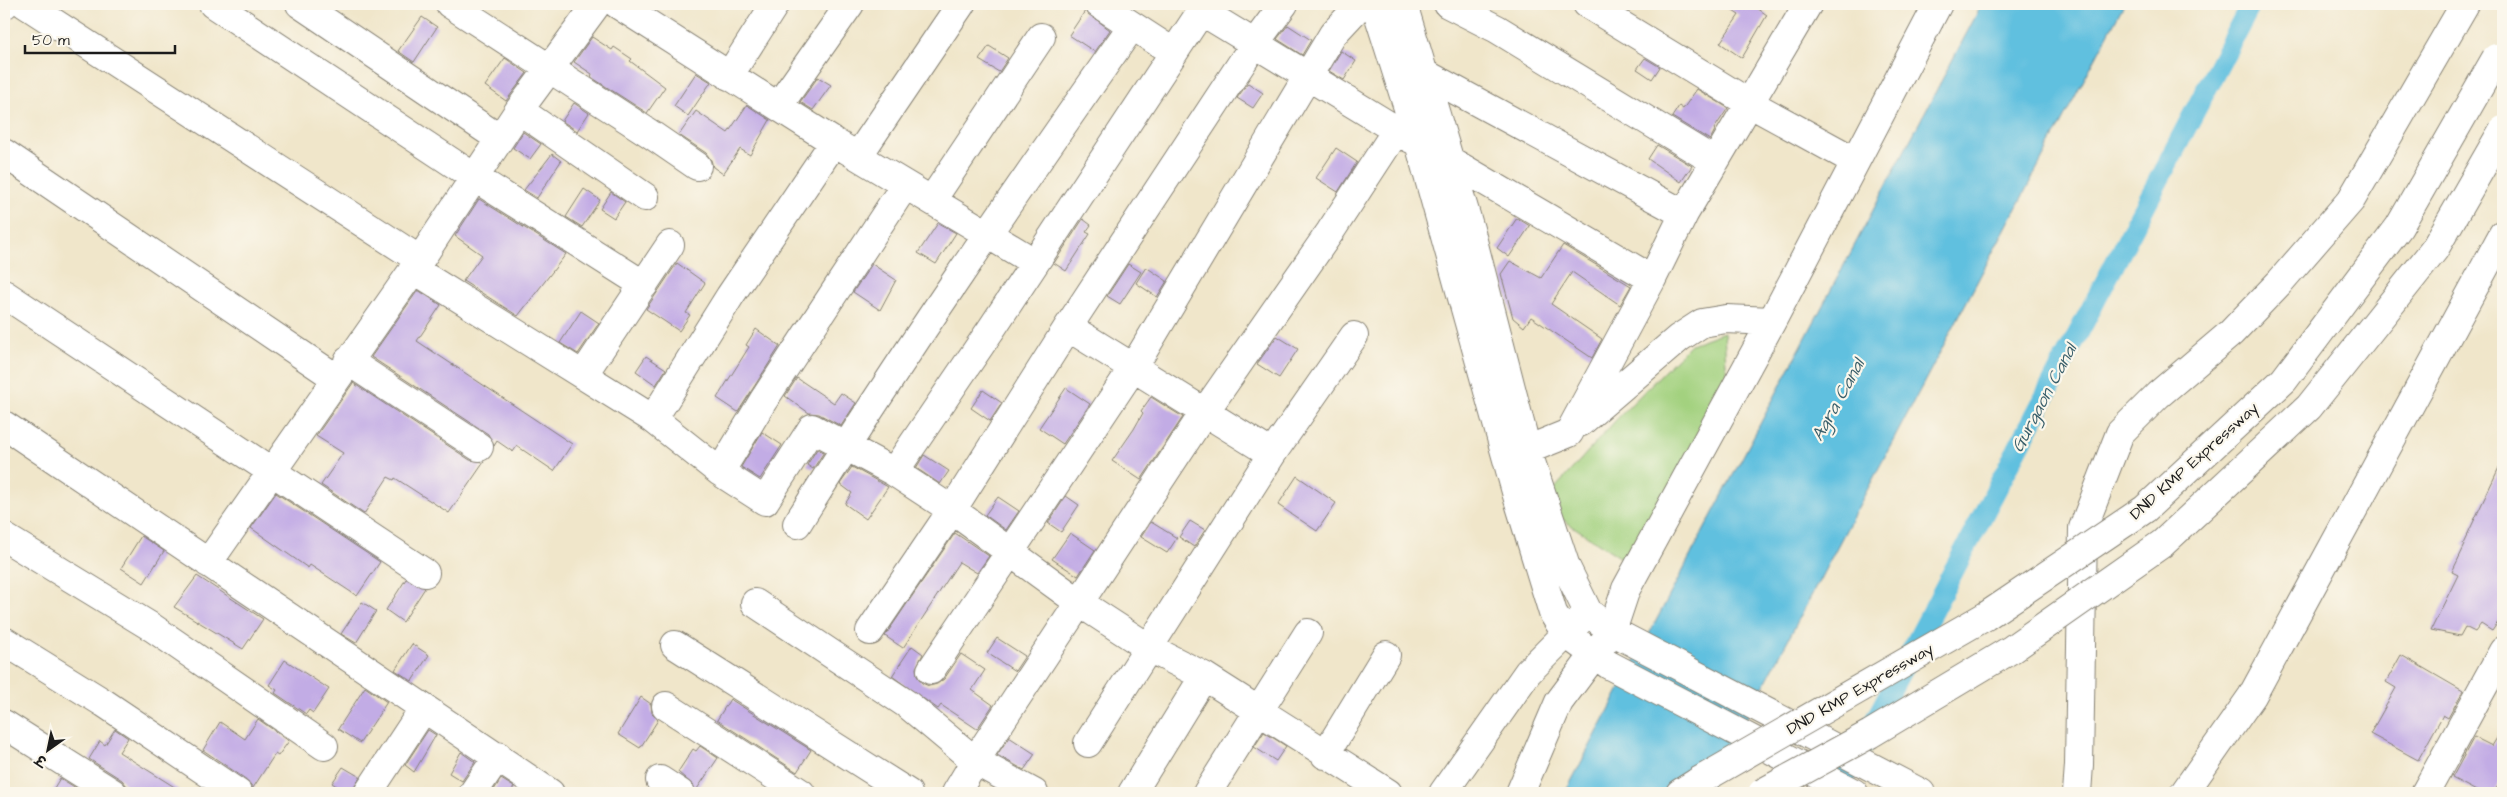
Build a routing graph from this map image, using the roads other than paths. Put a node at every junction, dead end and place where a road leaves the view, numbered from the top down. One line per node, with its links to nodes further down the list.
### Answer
1 (25, 4): 52 (main road)
2 (213, 4): 43 (main road)
3 (450, 4): 26 (main road)
4 (597, 4): 26 (main road)
5 (617, 4): 28 (main road)
6 (775, 4): 28 (main road)
7 (850, 4): 31 (main road)
8 (961, 4): 38 (main road)
9 (1099, 4): 21 (main road)
10 (1284, 4): 23 (main road)
11 (1361, 4): 29 (main road)
12 (1375, 4): 34 (main road)
13 (1403, 4): 27 (main road)
14 (1448, 4): 40 (main road)
15 (1587, 4): 30 (main road)
16 (1808, 4): 30 (main road)
17 (1938, 4): 41 (main road)
18 (2465, 4): 122 (main road)
19 (1203, 7): 23 (main road); 25 (main road)
20 (317, 8): 35 (main road)
21 (1132, 26): 25 (main road); 48 (main road)
22 (1041, 37): 46 (main road)
23 (1255, 43): 29 (main road); 57 (main road)
24 (2499, 51): 118 (main road, DND KMP Expressway, bridge)
25 (1174, 52): 51 (main road)
26 (550, 68): 32 (main road); 42 (main road)
27 (1422, 72): 39 (main road); 47 (main road)
28 (728, 76): 31 (main road)
29 (1308, 78): 34 (main road); 59 (main road)
30 (1749, 102): 40 (main road); 41 (main road)
31 (779, 105): 36 (main road)
32 (519, 110): 35 (main road); 45 (main road)
33 (2503, 130): 119 (main road, bridge)
34 (1407, 137): 62 (main road); 85 (main road)
35 (500, 139): 43 (main road)
36 (834, 142): 38 (main road); 63 (main road)
37 (4, 153): 60 (main road)
38 (858, 156): 44 (main road)
39 (1449, 160): 53 (main road); 68 (main road)
40 (1714, 161): 47 (main road)
41 (1855, 162): 56 (main road)
42 (697, 166)
43 (474, 177): 52 (main road); 54 (main road)
44 (905, 185): 46 (main road); 71 (main road)
45 (645, 197)
46 (932, 200): 48 (main road)
47 (1684, 214): 53 (main road)
48 (987, 233): 51 (main road); 67 (main road)
49 (2503, 234): 123 (main road)
50 (670, 245): 54 (main road)
51 (1034, 262): 72 (main road)
52 (417, 265): 60 (main road); 61 (main road)
53 (1652, 279): 65 (main road)
54 (644, 284): 61 (main road)
55 (4, 294): 70 (main road)
56 (1772, 322): 65 (main road); 79 (main road)
57 (1068, 327): 59 (main road); 73 (main road)
58 (1354, 336): 69 (main road)
59 (1133, 368): 62 (main road); 76 (main road)
60 (342, 370): 66 (main road); 70 (main road)
61 (583, 375): 63 (main road)
62 (1204, 413): 69 (main road); 81 (main road)
63 (653, 419): 71 (main road)
64 (4, 425): 77 (main road)
65 (1569, 433): 68 (main road)
66 (479, 446)
67 (845, 446): 71 (main road); 72 (main road); 74 (main road)
68 (1527, 450): 82 (main road)
69 (1272, 454): 89 (main road)
70 (272, 471): 77 (main road); 78 (main road)
71 (720, 472)
72 (894, 472): 73 (main road)
73 (952, 510): 76 (main road); 83 (main road)
74 (797, 524)
75 (4, 537): 100 (main road)
76 (1010, 554): 81 (main road); 93 (main road)
77 (208, 563): 96 (main road)
78 (425, 573)
79 (1626, 589): 82 (main road); 86 (main road)
80 (755, 603): 103 (main road)
81 (1080, 603): 89 (main road); 103 (main road)
82 (1588, 612): 85 (main road); 86 (main road)
83 (870, 631)
84 (1308, 634): 97 (main road)
85 (1566, 634): 91 (main road); 116 (main road)
86 (1619, 635): 91 (main road); 121 (main road, bridge)
87 (4, 641): 106 (main road)
88 (675, 645): 110 (main road)
89 (1149, 648): 94 (main road); 99 (main road)
90 (1386, 655): 101 (main road)
91 (1602, 660): 117 (main road); 120 (main road, bridge)
92 (2500, 666): 124 (main road)
93 (931, 670)
94 (1204, 676): 97 (main road); 113 (main road)
95 (666, 706): 109 (main road)
96 (424, 708): 102 (main road); 107 (main road)
97 (1257, 711): 101 (main road); 114 (main road)
98 (4, 724): 105 (main road)
99 (1088, 743)
100 (324, 746)
101 (1326, 755): 115 (main road)
102 (498, 756): 104 (main road); 108 (main road)
103 (975, 761): 111 (main road); 112 (main road)
104 (545, 792)
105 (113, 793)
106 (238, 793)
107 (368, 793)
108 (472, 793)
109 (801, 793)
110 (908, 793)
111 (956, 793)
112 (1034, 793)
113 (1132, 793)
114 (1207, 793)
115 (1388, 793)
116 (1443, 793)
117 (1520, 793)
118 (1680, 793)
119 (1762, 793)
120 (1854, 793)
121 (1921, 793)
122 (2077, 793)
123 (2184, 793)
124 (2426, 793)

